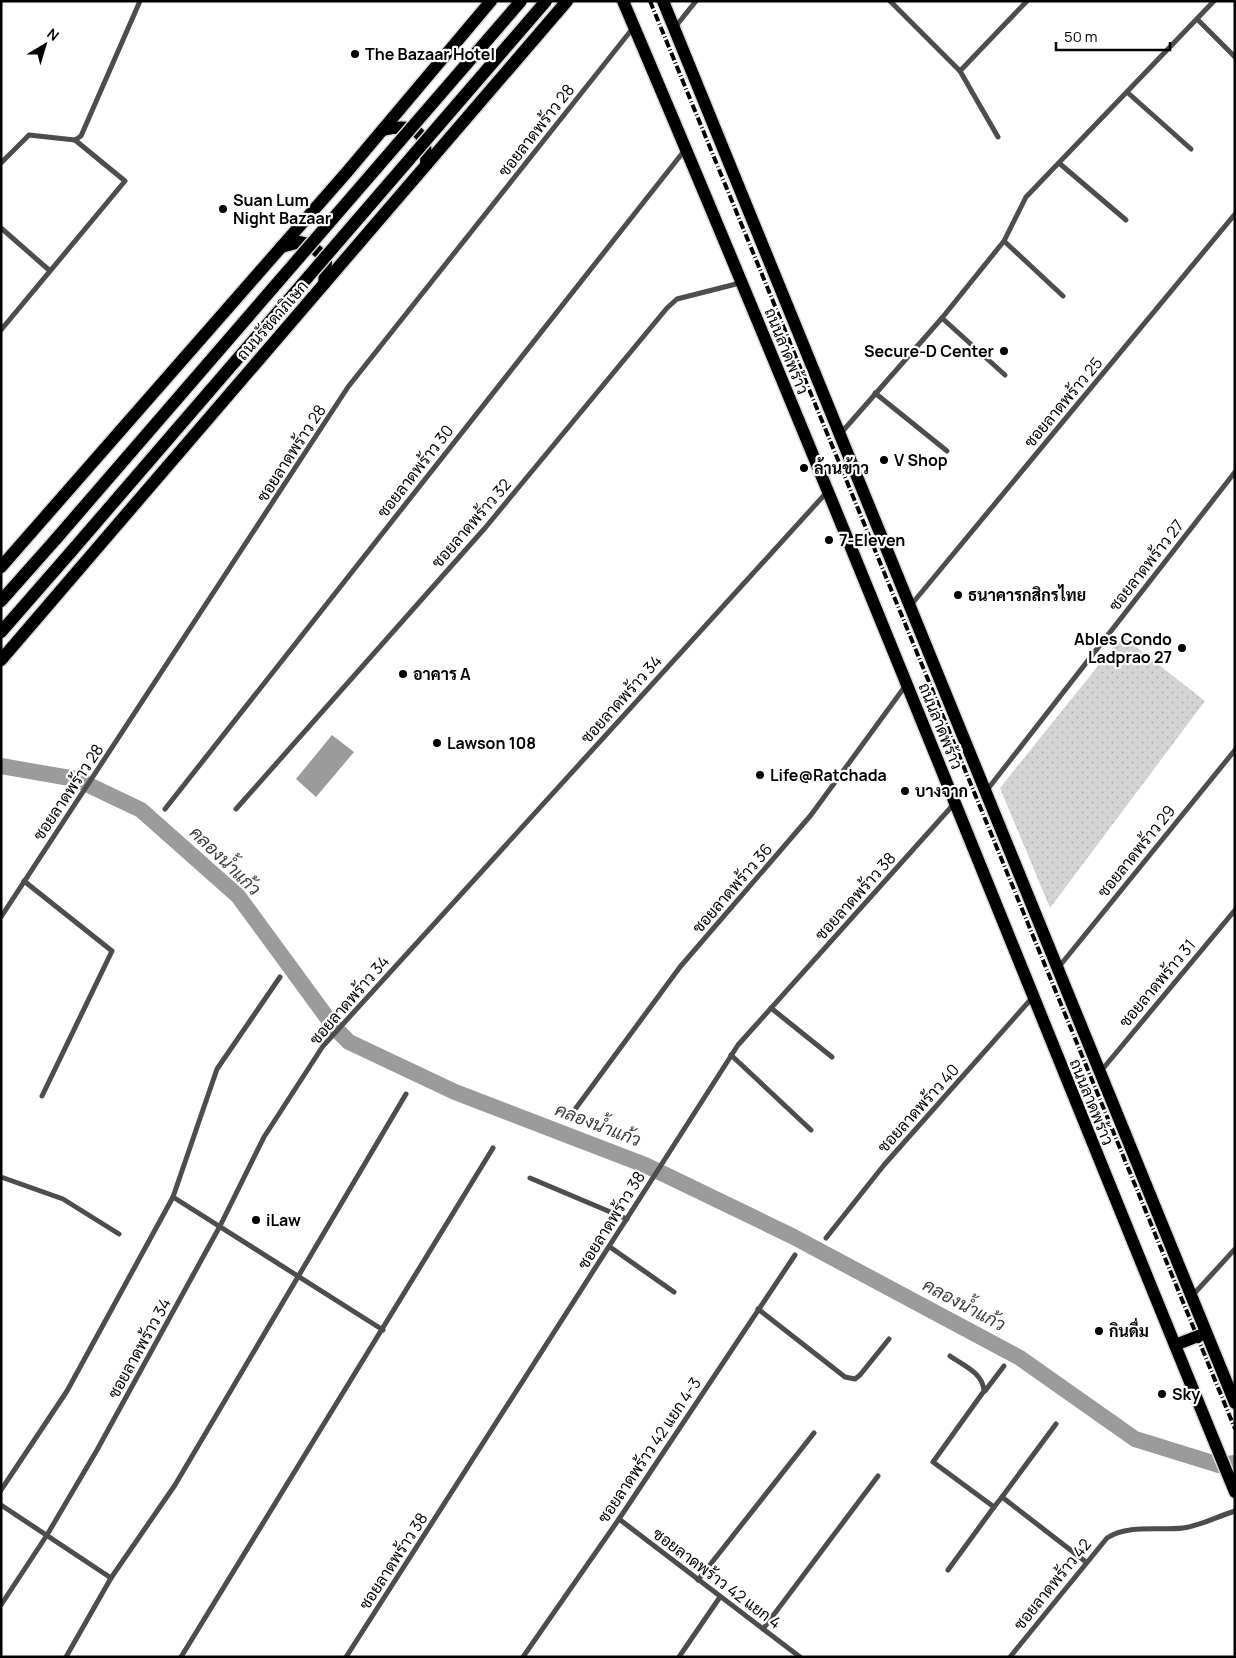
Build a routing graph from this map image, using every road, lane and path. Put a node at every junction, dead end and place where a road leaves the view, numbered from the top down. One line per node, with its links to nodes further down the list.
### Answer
1 (140, 1): 20 (street)
2 (491, 1): 18 (main road)
3 (521, 1): 44 (main road, ถนนรัชดาภิเษก, bridge)
4 (546, 1): 46 (main road, ถนนรัชดาภิเษก, bridge)
5 (567, 1): 25 (main road, ถนนรัชดาภิเษก)
6 (623, 1): 13 (main road, ถนนลาดพร้าว)
7 (663, 1): 14 (main road, ถนนลาดพร้าว)
8 (696, 1): 14 (street)
9 (890, 1): 16 (street)
10 (1027, 1): 16 (street)
11 (1214, 1): 12 (street)
12 (1197, 20): 15 (street); 17 (street)
13 (634, 26): 21 (main road, ถนนลาดพร้าว); 54 (street, ซอยลาดพร้าว 28)
14 (674, 28): 39 (main road, ถนนลาดพร้าว)
15 (1235, 56)
16 (960, 72): 19 (street)
17 (1127, 92): 22 (street); 24 (street)
18 (383, 130): 25 (main road); 30 (main road)
19 (998, 137)
20 (75, 140): 23 (street); 31 (street)
21 (686, 149): 32 (main road, ถนนลาดพร้าว); 52 (street, ซอยลาดพร้าว 30)
22 (1192, 149)
23 (1, 163)
24 (1059, 163): 27 (street); 29 (street)
25 (426, 165): 33 (main road, ถนนรัชดาภิเษก)
26 (1235, 214): 45 (street, ซอยลาดพร้าว 25)
27 (1126, 220)
28 (1, 228): 31 (street)
29 (1004, 240): 34 (street); 35 (street)
30 (281, 247): 33 (main road); 43 (main road)
31 (49, 270): 36 (street)
32 (741, 283): 42 (main road, ถนนลาดพร้าว); 53 (street, ซอยลาดพร้าว 32)
33 (324, 284): 47 (main road, ถนนรัชดาภิเษก)
34 (1063, 296)
35 (942, 318): 37 (street); 38 (street)
36 (1, 330)
37 (1005, 375)
38 (875, 392): 39 (street); 40 (street)
39 (841, 433): 45 (main road, ถนนลาดพร้าว)
40 (947, 451)
41 (1235, 472): 50 (street, ซอยลาดพร้าว 27)
42 (827, 492): 48 (main road, ถนนลาดพร้าว); 73 (street, ซอยลาดพร้าว 34)
43 (1, 566)
44 (1, 601)
45 (911, 606): 50 (main road, ถนนลาดพร้าว)
46 (1, 632)
47 (1, 660)
48 (906, 684): 51 (main road, ถนนลาดพร้าว); 66 (street, ซอยลาดพร้าว 36)
49 (1235, 750): 57 (street, ซอยลาดพร้าว 29)
50 (986, 792): 57 (main road, ถนนลาดพร้าว)
51 (955, 803): 59 (main road, ถนนลาดพร้าว); 60 (street, ซอยลาดพร้าว 38)
52 (165, 809)
53 (236, 809)
54 (24, 881): 56 (street, ซอยลาดพร้าว 28); 65 (street)
55 (1235, 910): 63 (street, ซอยลาดพร้าว 31)
56 (1, 917)
57 (1058, 968): 63 (main road, ถนนลาดพร้าว)
58 (280, 977): 71 (street)
59 (1033, 997): 75 (street, ซอยลาดพร้าว 40); 86 (main road, ถนนลาดพร้าว)
60 (771, 1008): 61 (street, ซอยลาดพร้าว 38); 62 (street)
61 (731, 1055): 67 (street); 72 (street, ซอยลาดพร้าว 38)
62 (832, 1057)
63 (1100, 1073): 81 (main road, ถนนลาดพร้าว)
64 (406, 1094): 79 (street)
65 (42, 1096)
66 (576, 1108)
67 (811, 1130)
68 (493, 1148): 83 (street)
69 (1, 1176): 74 (street)
70 (530, 1178): 72 (street)
71 (173, 1197): 73 (street); 94 (street)
72 (627, 1219): 76 (street, ซอยลาดพร้าว 38)
73 (220, 1226): 79 (street); 101 (street, ซอยลาดพร้าว 34)
74 (119, 1234)
75 (826, 1238)
76 (610, 1247): 80 (street); 111 (street, ซอยลาดพร้าว 38)
77 (1235, 1249): 81 (street)
78 (795, 1256): 82 (street, ซอยลาดพร้าว 42 แยก 4-3)
79 (299, 1276): 83 (street); 104 (street)
80 (674, 1292)
81 (1191, 1296): 84 (main road, ถนนลาดพร้าว)
82 (758, 1309): 85 (street); 100 (street, ซอยลาดพร้าว 42 แยก 4-3)
83 (383, 1330): 110 (street)
84 (1206, 1333): 86 (main road); 90 (main road, ถนนลาดพร้าว)
85 (889, 1339)
86 (1175, 1345): 95 (main road, ถนนลาดพร้าว)
87 (950, 1356): 89 (street)
88 (1004, 1366): 89 (street)
89 (984, 1391): 98 (street)
90 (1235, 1403)
91 (1056, 1424): 96 (street)
92 (814, 1433): 105 (street)
93 (878, 1476): 108 (street)
94 (1, 1490)
95 (1235, 1492)
96 (1002, 1497): 98 (street); 102 (street)
97 (1, 1505): 101 (street)
98 (994, 1507): 103 (street)
99 (1235, 1511): 102 (street, ซอยลาดพร้าว 42)
100 (618, 1519): 105 (street, ซอยลาดพร้าว 42 แยก 4); 112 (street, ซอยลาดพร้าว 42 แยก 4-3)
101 (47, 1534): 104 (street); 107 (street, ซอยลาดพร้าว 34)
102 (1086, 1562): 115 (street, ซอยลาดพร้าว 42)
103 (948, 1570)
104 (112, 1578): 109 (street)
105 (698, 1580): 106 (street, ซอยลาดพร้าว 42 แยก 4)
106 (720, 1597): 108 (street, ซอยลาดพร้าว 42 แยก 4); 113 (street)
107 (1, 1605)
108 (763, 1629): 114 (street, ซอยลาดพร้าว 42 แยก 4)
109 (66, 1657)
110 (181, 1657)
111 (346, 1657)
112 (523, 1657)
113 (679, 1657)
114 (800, 1657)
115 (1010, 1657)

